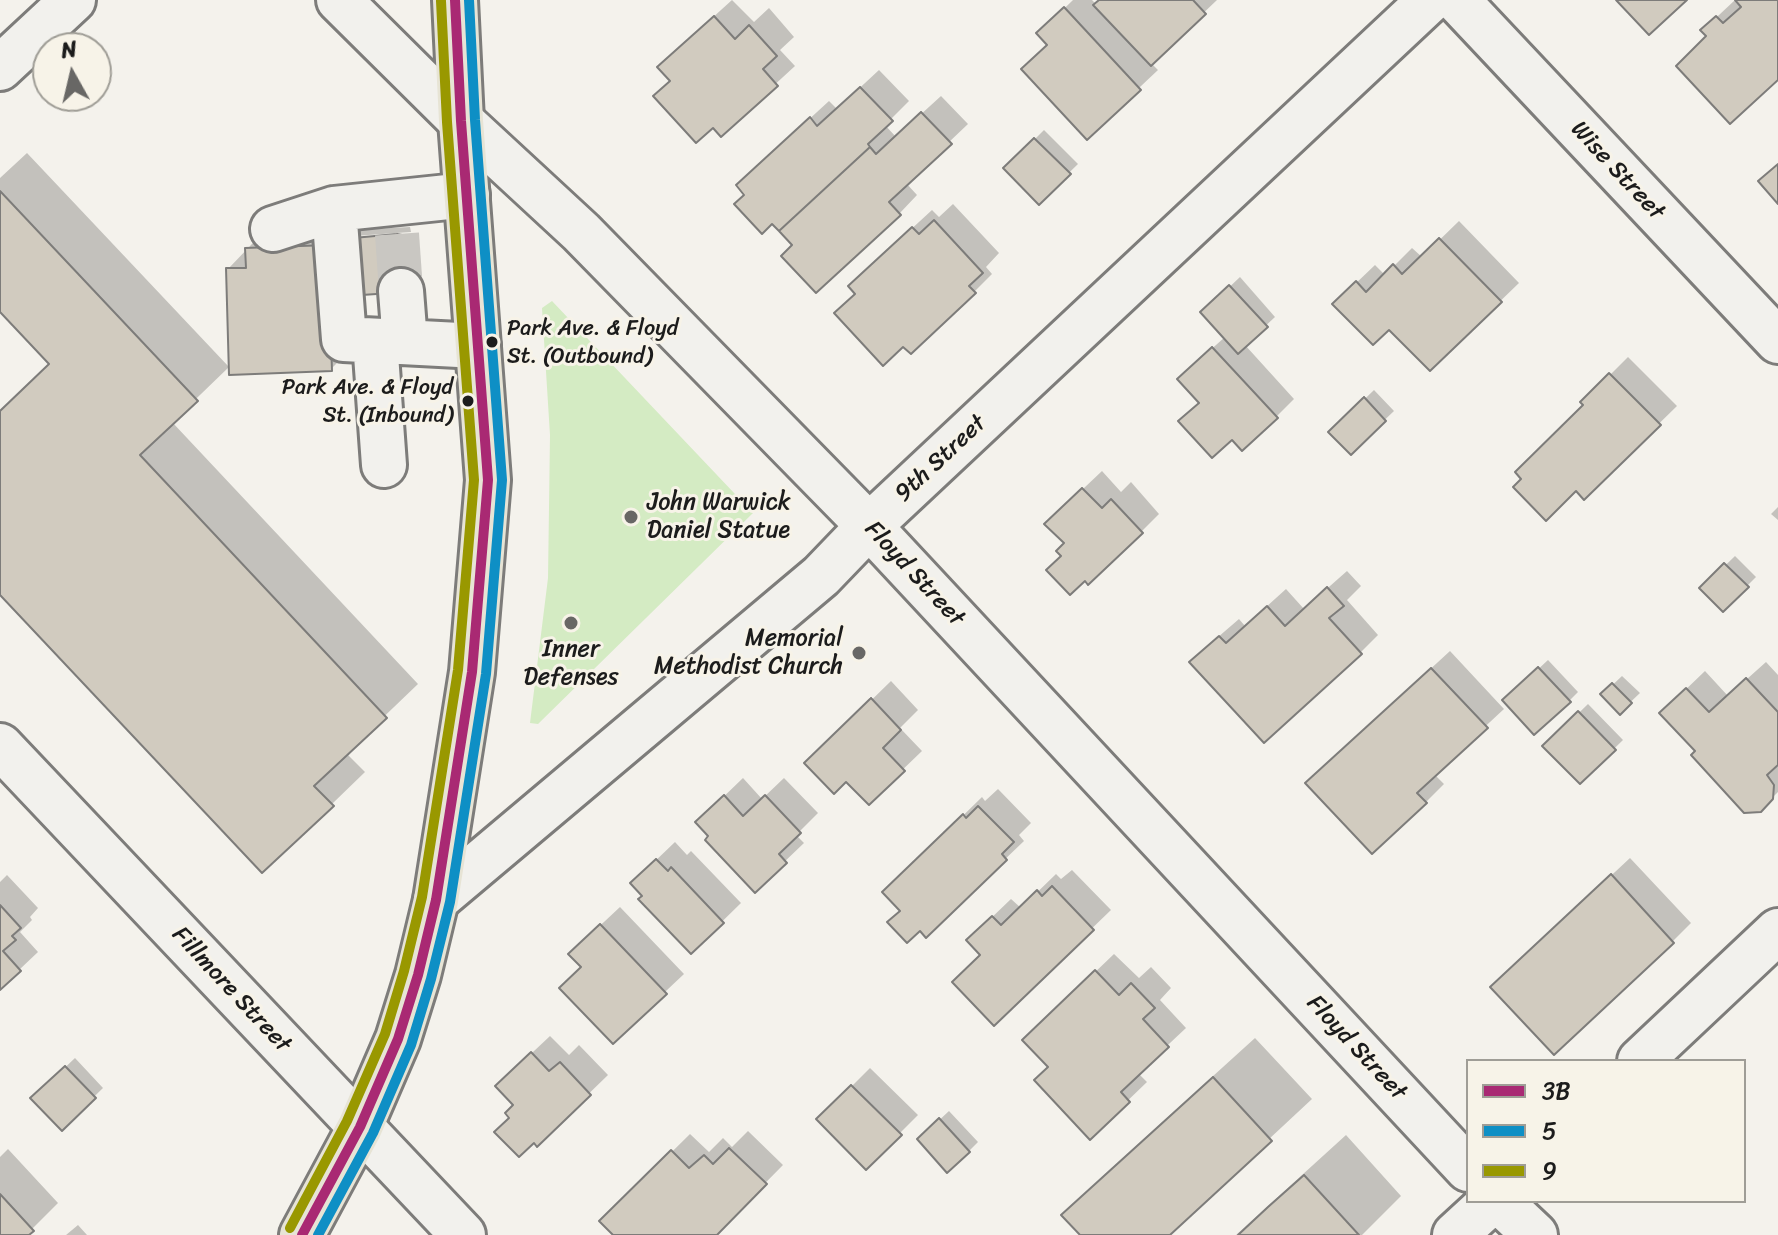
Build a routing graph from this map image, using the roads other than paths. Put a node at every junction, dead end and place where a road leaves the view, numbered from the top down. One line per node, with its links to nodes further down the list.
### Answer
1 (73, 0): 6 (street)
2 (339, 0): 7 (street, Floyd Street)
3 (455, 0): 7 (main road)
4 (1430, 0): 16 (street, 9th Street)
5 (1457, 0): 12 (street, Wise Street)
6 (0, 68)
7 (461, 121): 8 (main road); 16 (street, Floyd Street)
8 (467, 195): 9 (street); 14 (main road)
9 (334, 209): 10 (street); 13 (street)
10 (273, 229)
11 (401, 291): 13 (street)
12 (1778, 341)
13 (390, 342): 14 (street); 15 (street)
14 (478, 346): 18 (main road)
15 (384, 465)
16 (869, 526): 18 (street, 9th Street); 22 (street, Floyd Street)
17 (0, 746): 21 (street, Fillmore Street)
18 (436, 900): 21 (main road)
19 (1778, 931): 20 (street)
20 (1642, 1059)
21 (360, 1127): 25 (main road); 26 (street, Fillmore Street)
22 (1466, 1167)
23 (1490, 1203): 27 (street)
24 (1501, 1203): 28 (street)
25 (302, 1235)
26 (463, 1235)
27 (1455, 1235)
28 (1535, 1235)

